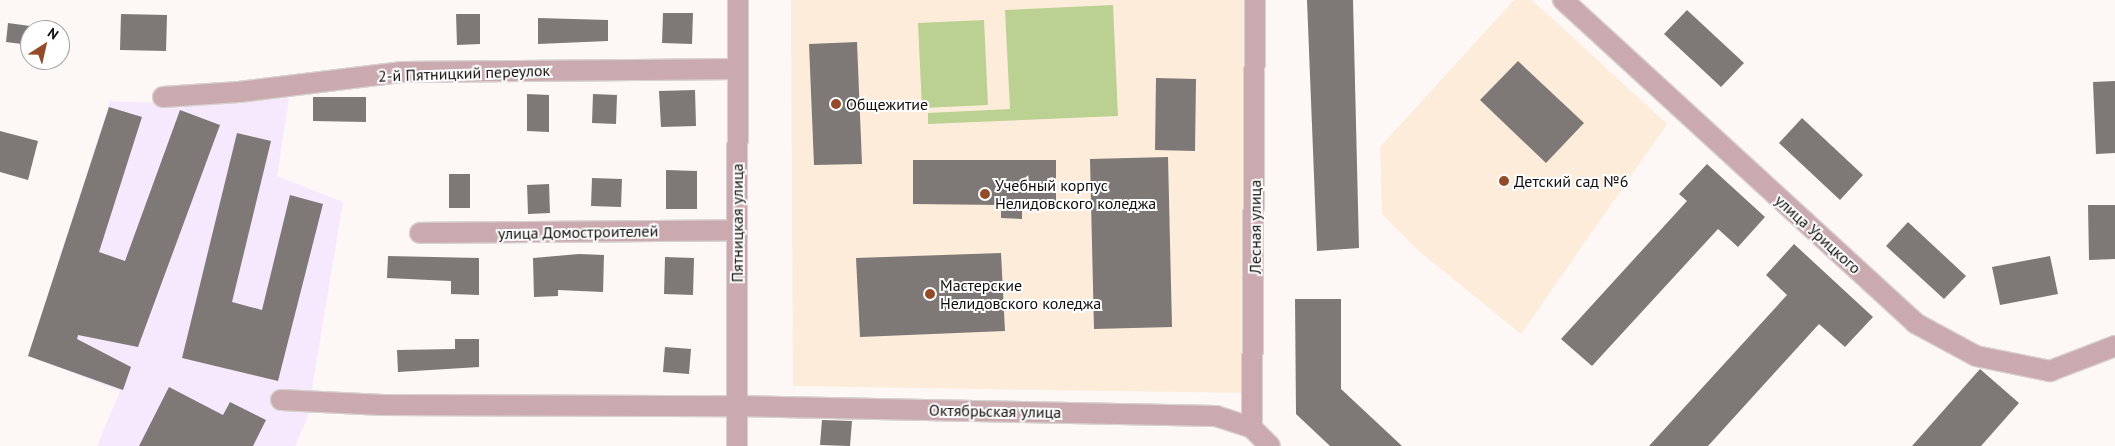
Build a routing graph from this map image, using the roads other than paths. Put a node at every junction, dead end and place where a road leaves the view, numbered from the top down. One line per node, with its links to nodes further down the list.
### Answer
1 (738, 0): 4 (street, Пятницкая улица)
2 (1255, 0): 11 (street, Лесная улица)
3 (1563, 0): 8 (street, улица Урицкого)
4 (737, 69): 5 (street, 2-й Пятницкий переулок); 6 (street, Пятницкая улица)
5 (163, 97)
6 (737, 230): 7 (street, улица Домостроителей); 10 (street, Пятницкая улица)
7 (420, 233)
8 (2115, 346)
9 (281, 400): 10 (street, Октябрьская улица)
10 (736, 406): 11 (street, Октябрьская улица); 12 (street, Пятницкая улица)
11 (1252, 428): 13 (street)
12 (737, 446)
13 (1270, 446)

